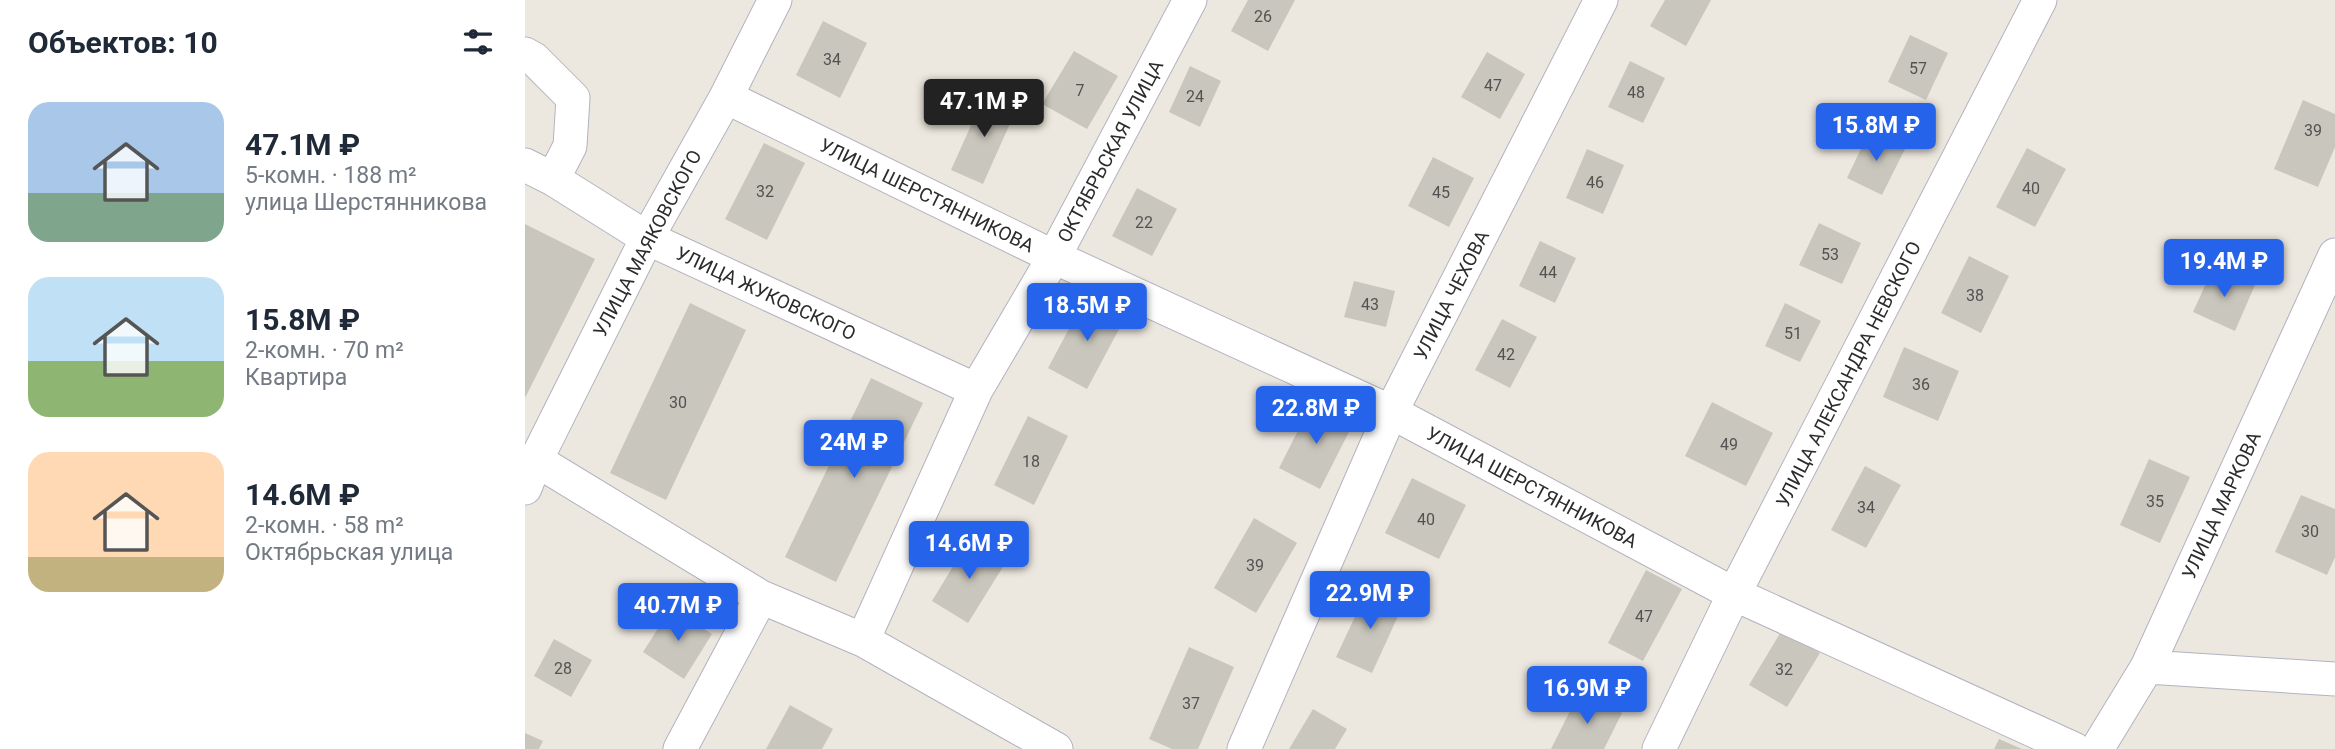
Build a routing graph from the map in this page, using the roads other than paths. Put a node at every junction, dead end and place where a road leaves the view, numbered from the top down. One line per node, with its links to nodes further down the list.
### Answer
1 (775, 0): 6 (street, УЛИЦА МАЯКОВСКОГО)
2 (1190, 0): 10 (street, ОКТЯБРЬСКАЯ УЛИЦА)
3 (1601, 0): 12 (street, УЛИЦА ЧЕХОВА)
4 (2040, 0): 14 (street, УЛИЦА АЛЕКСАНДРА НЕВСКОГО)
5 (525, 54): 7 (street)
6 (726, 97): 8 (street, УЛИЦА МАЯКОВСКОГО); 10 (street, УЛИЦА ШЕРСТЯННИКОВА)
7 (539, 172): 8 (street, УЛИЦА ЖУКОВСКОГО)
8 (647, 238): 11 (street, УЛИЦА ЖУКОВСКОГО); 13 (street, УЛИЦА МАЯКОВСКОГО)
9 (2335, 255): 17 (street, УЛИЦА МАРКОВА)
10 (1054, 257): 11 (street, ОКТЯБРЬСКАЯ УЛИЦА); 12 (street, УЛИЦА ШЕРСТЯННИКОВА)
11 (976, 390): 16 (street, ОКТЯБРЬСКАЯ УЛИЦА)
12 (1391, 412): 14 (street, УЛИЦА ШЕРСТЯННИКОВА); 21 (street, УЛИЦА ЧЕХОВА)
13 (531, 474): 15 (street)
14 (1734, 594): 22 (street, УЛИЦА АЛЕКСАНДРА НЕВСКОГО); 23 (street, УЛИЦА ШЕРСТЯННИКОВА)
15 (761, 597): 16 (street); 19 (street)
16 (863, 640): 20 (street)
17 (2147, 667): 18 (street); 24 (street, УЛИЦА МАРКОВА)
18 (2335, 679)
19 (680, 749)
20 (1056, 749)
21 (1244, 749)
22 (1659, 749)
23 (2074, 749)
24 (2097, 749)

